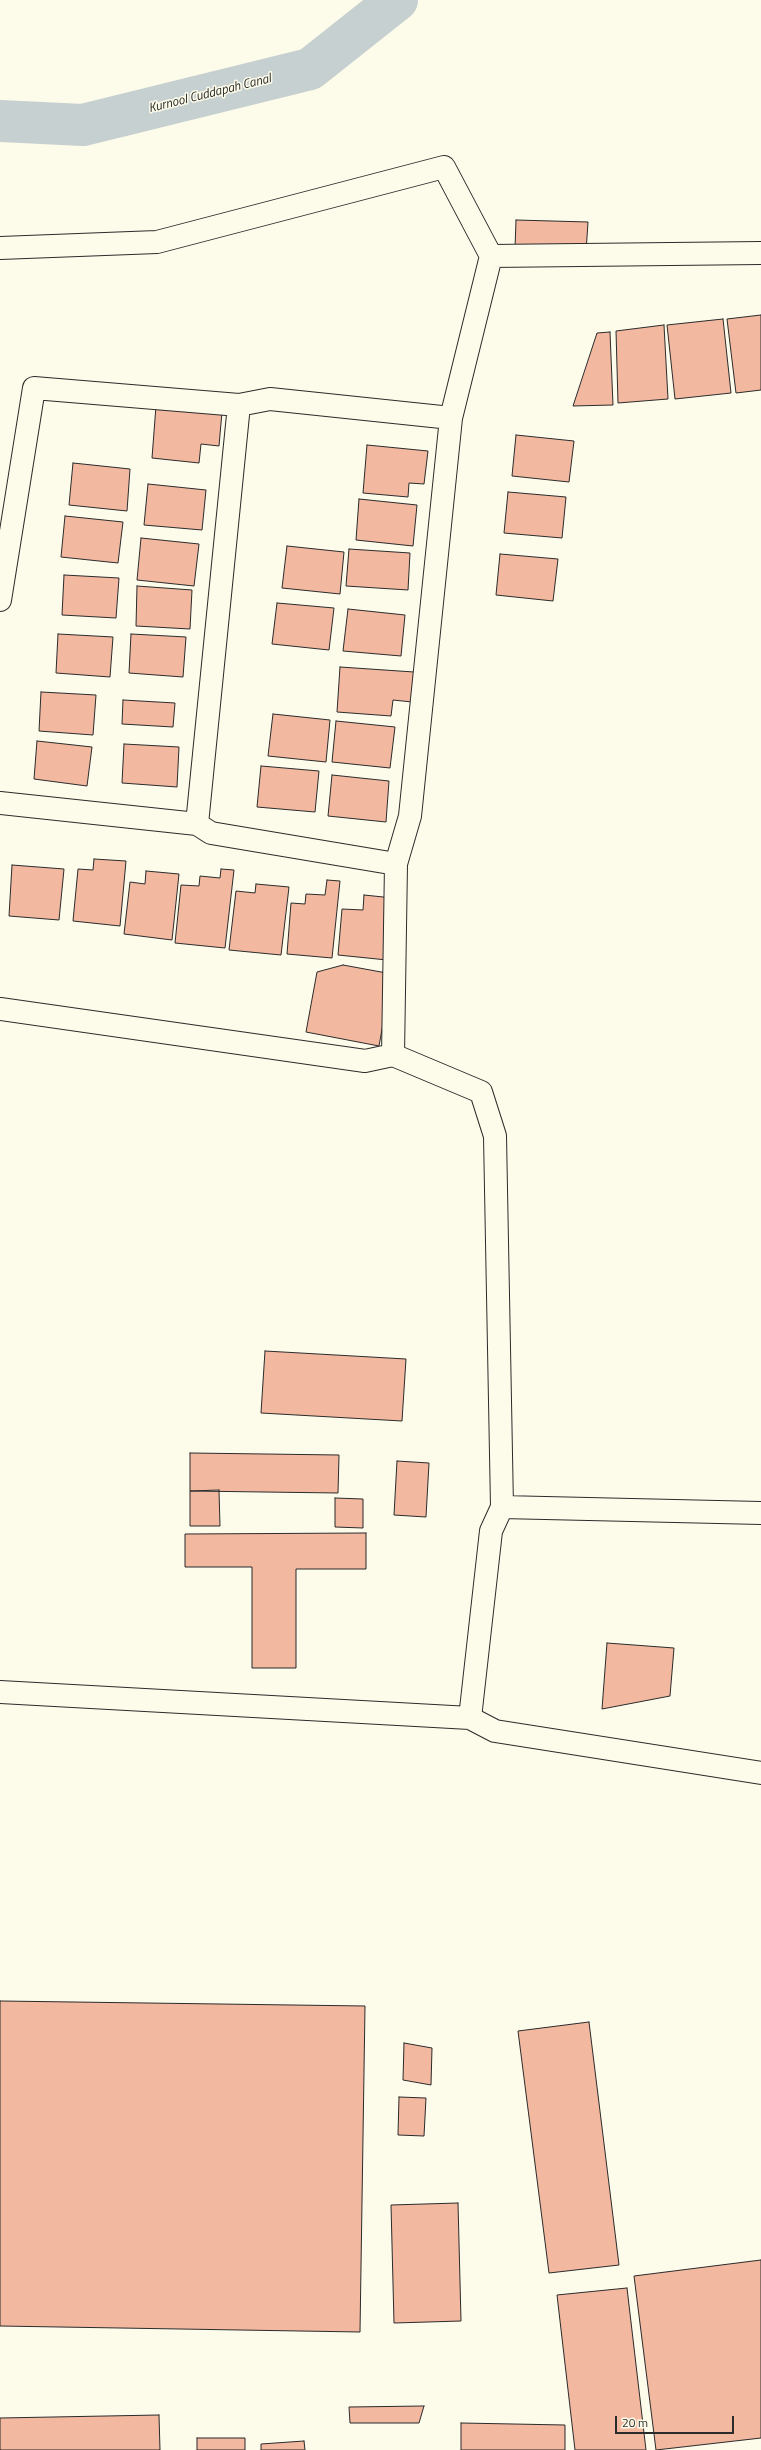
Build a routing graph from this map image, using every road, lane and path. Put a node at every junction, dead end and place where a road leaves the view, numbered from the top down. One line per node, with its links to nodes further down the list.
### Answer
1 (0, 248): 3 (street)
2 (761, 253): 3 (street)
3 (492, 256): 5 (street)
4 (239, 405): 5 (street); 6 (street); 8 (street)
5 (451, 418): 9 (street)
6 (0, 600)
7 (0, 803): 8 (street)
8 (197, 824): 9 (street)
9 (396, 864): 11 (street)
10 (0, 1009): 11 (street)
11 (393, 1055): 12 (street)
12 (502, 1507): 13 (street); 15 (street)
13 (761, 1513)
14 (0, 1692): 15 (street)
15 (470, 1718): 16 (street)
16 (761, 1773)

